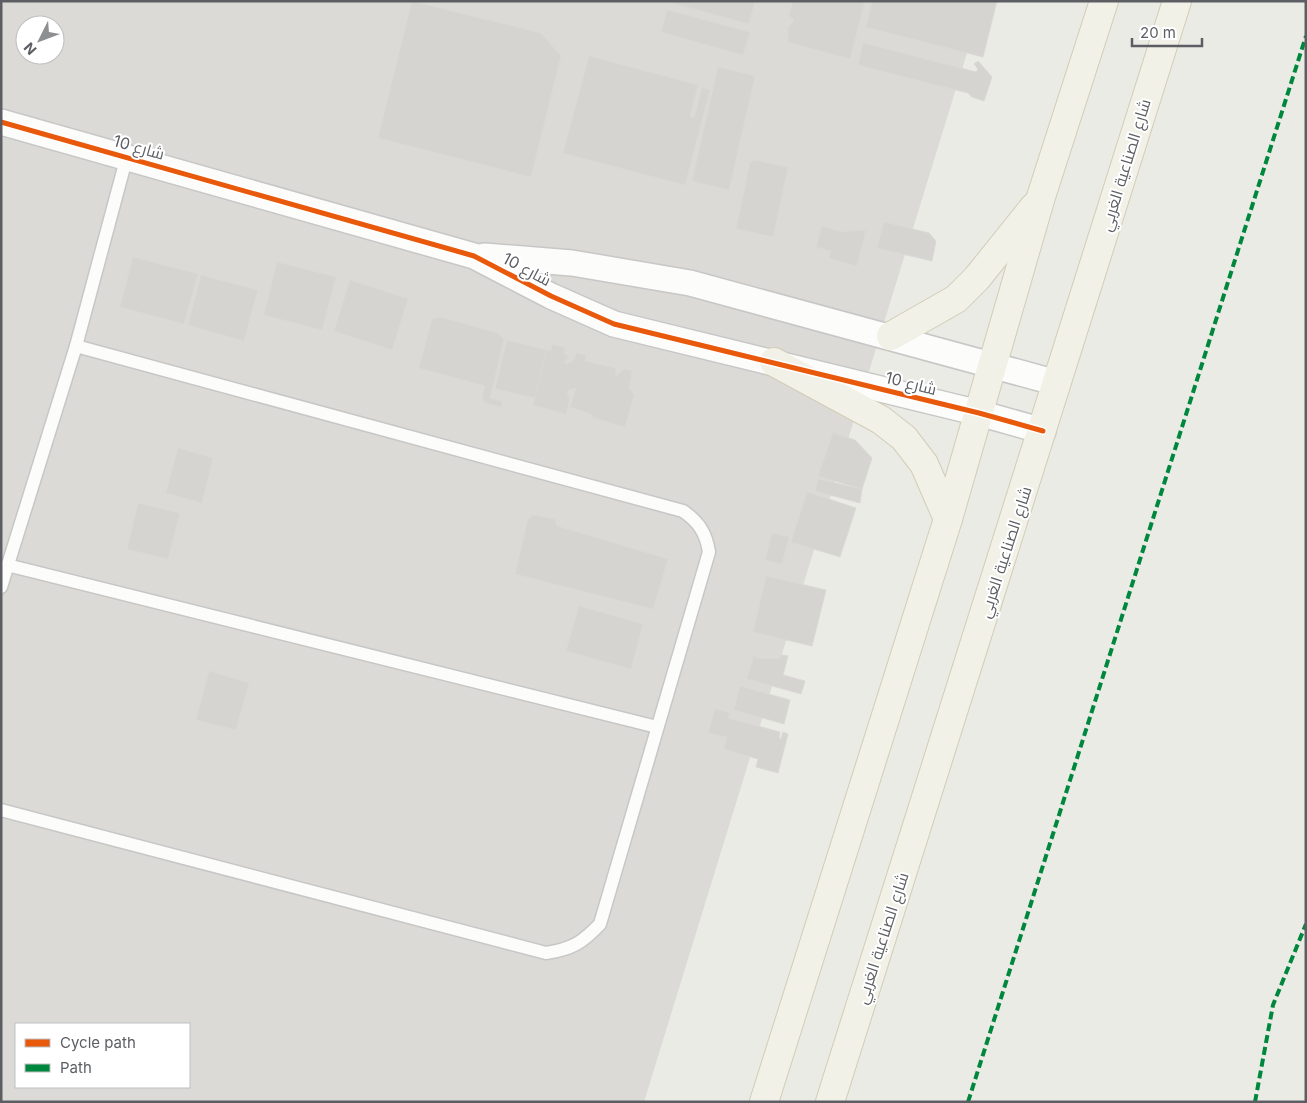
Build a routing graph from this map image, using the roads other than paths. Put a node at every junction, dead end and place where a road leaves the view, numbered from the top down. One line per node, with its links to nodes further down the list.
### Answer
1 (1104, 1): 5 (main road)
2 (1177, 1): 11 (main road, شارع الصناعية الغربي)
3 (1, 122): 4 (street, شارع 10)
4 (128, 156): 6 (street, شارع 10); 8 (lane)
5 (1040, 200): 7 (main road); 10 (main road)
6 (474, 256): 7 (street, شارع 10); 9 (street, شارع 10)
7 (891, 336): 10 (street, شارع 10)
8 (76, 346): 15 (lane); 17 (lane)
9 (774, 362): 12 (street, شارع 10); 14 (main road)
10 (993, 364): 11 (street, شارع 10); 12 (main road)
11 (1057, 383): 13 (main road, شارع الصناعية الغربي)
12 (979, 413): 13 (street, شارع 10); 14 (main road)
13 (1043, 431): 20 (main road, شارع الصناعية الغربي)
14 (948, 519): 19 (main road)
15 (7, 565): 16 (lane); 17 (lane)
16 (1, 587)
17 (658, 727): 18 (lane)
18 (1, 810)
19 (764, 1102)
20 (830, 1102)

